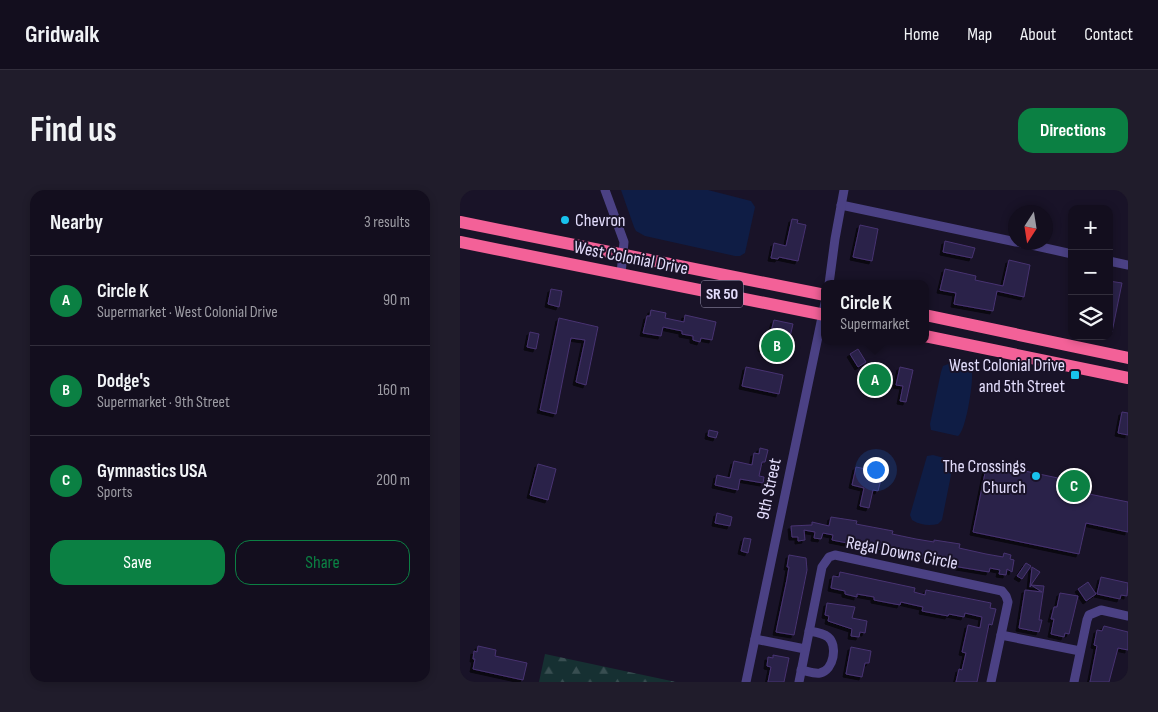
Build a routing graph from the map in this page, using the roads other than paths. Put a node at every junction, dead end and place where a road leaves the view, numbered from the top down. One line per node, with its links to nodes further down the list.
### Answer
1 (605, 190): 9 (street)
2 (844, 190): 3 (street)
3 (841, 205): 5 (street); 13 (street)
4 (460, 222): 9 (highway, West Colonial Drive / SR 50)
5 (1008, 240)
6 (460, 242): 12 (highway, West Colonial Drive / SR 50)
7 (1053, 250): 8 (street)
8 (1068, 253)
9 (623, 254): 12 (street); 14 (highway, West Colonial Drive / SR 50)
10 (1113, 263): 11 (street)
11 (1128, 265)
12 (621, 274): 15 (highway, West Colonial Drive / SR 50)
13 (830, 280)
14 (821, 294)
15 (821, 310)
16 (929, 316): 19 (highway)
17 (821, 325): 28 (street, 9th Street)
18 (929, 337): 21 (highway)
19 (1049, 341): 20 (highway); 21 (highway)
20 (1079, 348): 22 (highway); 23 (highway)
21 (1011, 354): 23 (highway)
22 (1128, 358)
23 (1046, 361): 24 (highway)
24 (1128, 378)
25 (1128, 616): 30 (street)
26 (809, 631): 27 (street, Regal Downs Circle); 29 (street, Regal Downs Circle); 31 (street)
27 (1001, 635): 30 (street); 34 (street, Regal Downs Circle)
28 (755, 638): 29 (street); 32 (street, 9th Street)
29 (805, 649): 31 (street, Regal Downs Circle)
30 (1080, 651): 35 (street)
31 (801, 670): 33 (street, Regal Downs Circle)
32 (746, 682)
33 (799, 682)
34 (992, 682)
35 (1074, 682)

